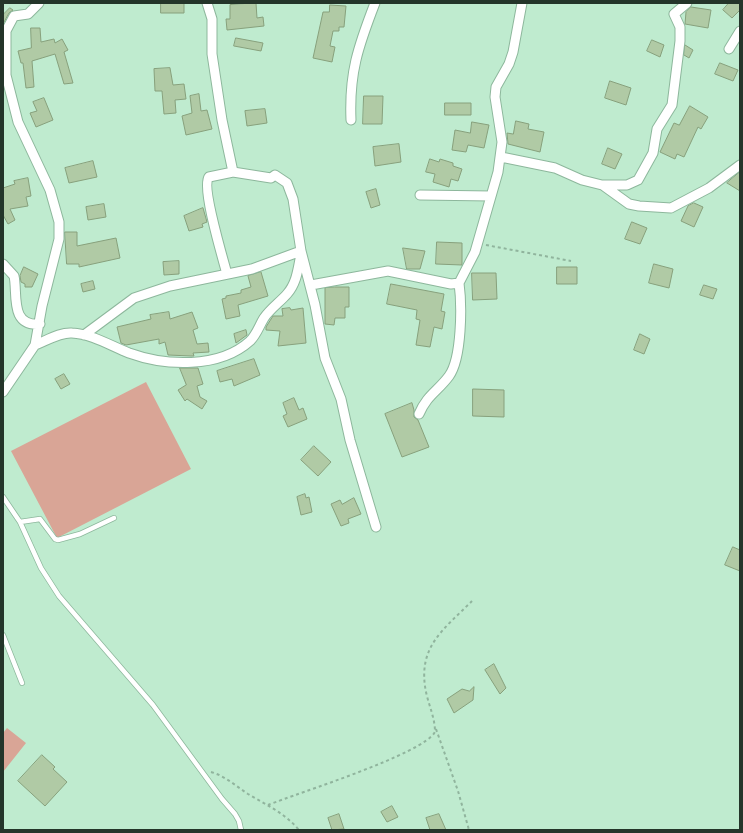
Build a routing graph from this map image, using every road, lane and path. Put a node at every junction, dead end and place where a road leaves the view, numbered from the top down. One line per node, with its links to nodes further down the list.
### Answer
1 (39, 3): 7 (street)
2 (207, 3): 12 (street)
3 (375, 3): 9 (street)
4 (522, 3): 10 (street)
5 (687, 3): 13 (street)
6 (740, 31): 8 (street)
7 (4, 32): 23 (street)
8 (729, 49)
9 (351, 120)
10 (501, 157): 13 (street); 15 (street)
11 (740, 165): 13 (street)
12 (233, 172): 17 (street); 20 (street)
13 (602, 185)
14 (420, 196): 15 (street)
15 (491, 196): 16 (street)
16 (477, 244): 18 (path); 21 (street)
17 (302, 251): 20 (street); 22 (street); 24 (street)
18 (572, 261)
19 (3, 264): 23 (street)
20 (226, 274): 24 (street)
21 (459, 283): 22 (street); 27 (street)
22 (311, 285): 31 (street)
23 (40, 324): 25 (street)
24 (84, 335): 25 (street)
25 (35, 345): 26 (street)
26 (3, 392)
27 (419, 414)
28 (3, 497): 30 (lane)
29 (114, 518): 30 (lane)
30 (20, 522): 36 (lane)
31 (376, 527)
32 (472, 601): 35 (path)
33 (3, 635): 34 (lane)
34 (22, 682)
35 (435, 727): 37 (path); 40 (path)
36 (200, 769): 37 (path); 38 (lane)
37 (268, 805): 39 (path)
38 (241, 830)
39 (298, 830)
40 (469, 830)

